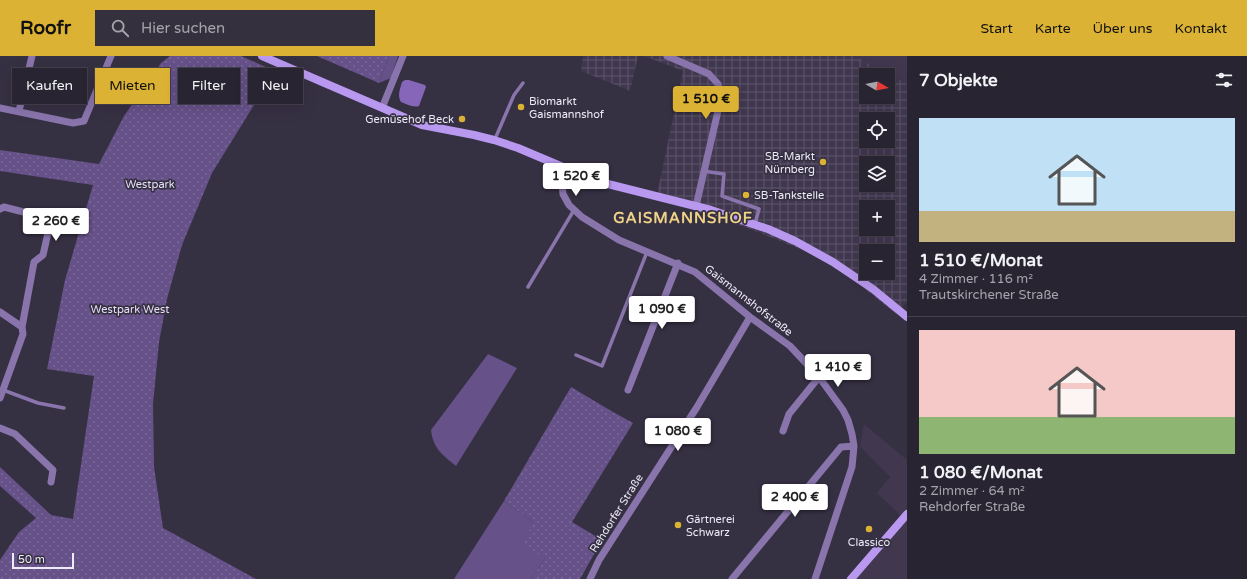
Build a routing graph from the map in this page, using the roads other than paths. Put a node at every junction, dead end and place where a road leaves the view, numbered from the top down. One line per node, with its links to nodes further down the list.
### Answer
1 (32, 56): 9 (street)
2 (111, 56): 9 (street)
3 (262, 56): 8 (street)
4 (403, 56): 8 (street)
5 (667, 56): 12 (street)
6 (524, 83): 10 (lane)
7 (0, 108): 9 (street)
8 (382, 108): 10 (street)
9 (18, 111)
10 (494, 140): 11 (street)
11 (566, 169): 13 (street); 15 (street, Gaismannshofstraße)
12 (703, 171): 13 (street); 16 (lane)
13 (696, 206): 16 (street)
14 (0, 209): 23 (street)
15 (574, 210): 17 (street, Gaismannshofstraße); 19 (lane)
16 (755, 224): 22 (street)
17 (648, 252): 18 (street, Gaismannshofstraße); 24 (lane)
18 (678, 263): 21 (street, Gaismannshofstraße); 27 (street)
19 (528, 287)
20 (0, 312): 23 (street)
21 (750, 317): 25 (street, Gaismannshofstraße); 35 (street, Rehdorfer Straße)
22 (907, 317)
23 (22, 327): 26 (street)
24 (576, 355)
25 (819, 377): 31 (street); 32 (street, Gaismannshofstraße)
26 (3, 390): 28 (street); 29 (lane)
27 (628, 390)
28 (0, 398)
29 (64, 408)
30 (0, 428): 33 (street)
31 (783, 431)
32 (854, 446): 36 (street); 37 (street, Gaismannshofstraße)
33 (51, 482)
34 (907, 514): 38 (street)
35 (590, 579)
36 (732, 579)
37 (815, 579)
38 (851, 579)

